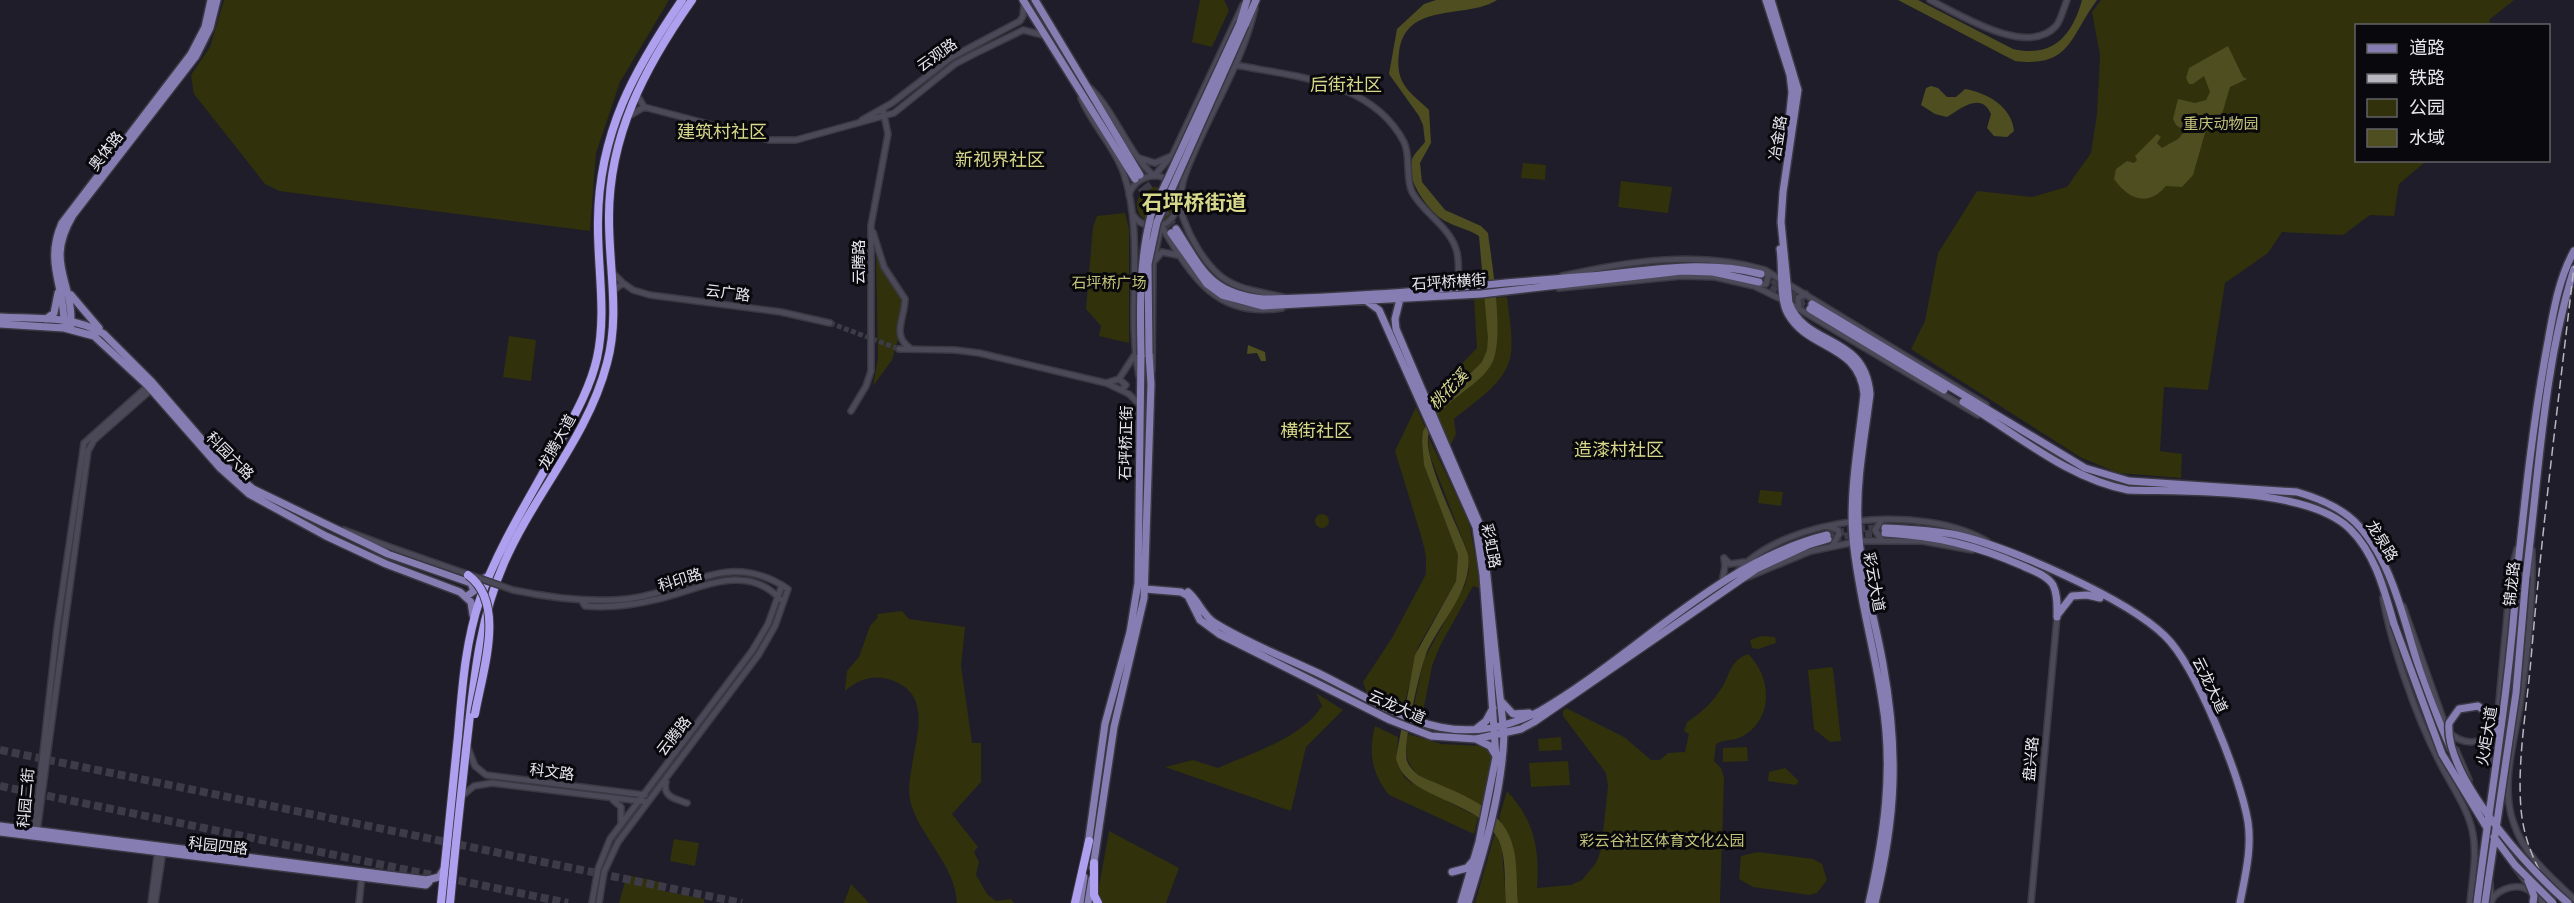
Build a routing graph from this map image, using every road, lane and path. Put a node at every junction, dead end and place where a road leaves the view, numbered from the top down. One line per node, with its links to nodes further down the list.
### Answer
1 (212, 0): 45 (main road, 奥体路)
2 (217, 0): 45 (main road, 奥体路)
3 (676, 0): 24 (highway)
4 (682, 0): 24 (highway, 龙腾大道)
5 (692, 0): 21 (highway, 龙腾大道)
6 (1023, 0): 14 (street); 17 (main road)
7 (1035, 0): 19 (main road)
8 (1247, 0): 15 (main road, 石坪桥正街); 28 (street)
9 (1256, 0): 15 (main road, 石坪桥正街); 18 (street)
10 (1766, 0): 43 (main road, 冶金路)
11 (1771, 0): 43 (main road, 冶金路)
12 (1930, 0): 13 (street)
13 (2067, 0)
14 (1020, 21): 16 (street); 23 (street, 云观路)
15 (1243, 24): 64 (main road, 石坪桥正街, bridge)
16 (1023, 30): 17 (street); 25 (street, 云观路)
17 (1043, 35): 20 (main road)
18 (1236, 65): 32 (street); 46 (street)
19 (1086, 85): 20 (main road); 29 (street)
20 (1077, 88): 31 (street)
21 (635, 92): 22 (street); 26 (highway, 龙腾大道)
22 (644, 107): 26 (street); 27 (street, 云观路)
23 (883, 110): 25 (street, 云腾路); 27 (street, 云观路)
24 (615, 115): 85 (highway, 龙腾大道)
25 (885, 117): 27 (street, 云观路); 34 (street, 云腾路)
26 (625, 118): 41 (highway, 龙腾大道)
27 (852, 125)
28 (1173, 154): 29 (street); 30 (street)
29 (1137, 157): 30 (street)
30 (1154, 176): 31 (street); 32 (street)
31 (1129, 200): 33 (street)
32 (1179, 202): 35 (street); 52 (street)
33 (1131, 211): 35 (street); 64 (street)
34 (871, 225): 63 (street); 72 (street, 云腾路)
35 (1161, 225): 38 (street); 39 (street)
36 (1174, 231): 52 (main road, 石坪桥横街)
37 (2574, 251): 79 (main road, 锦龙路)
38 (1179, 257): 39 (street); 52 (street)
39 (1153, 264): 68 (street)
40 (2574, 269): 80 (main road, 锦龙路)
41 (614, 274): 44 (street); 47 (highway, 龙腾大道)
42 (1760, 278): 43 (street); 46 (main road, 石坪桥横街); 49 (main road, 石坪桥横街); 51 (street)
43 (1786, 281): 48 (street); 51 (main road)
44 (623, 283): 47 (street); 58 (street, 云广路)
45 (61, 286): 56 (main road); 60 (main road, 奥体路); 61 (main road)
46 (1458, 286): 52 (main road, 石坪桥横街)
47 (614, 290): 111 (highway, 龙腾大道)
48 (1807, 294): 53 (street); 73 (street)
49 (1400, 300): 50 (main road, 石坪桥横街); 55 (main road)
50 (1368, 302): 52 (main road, 石坪桥横街); 57 (main road, 彩虹路)
51 (1786, 302): 53 (street); 76 (main road, 彩云大道)
52 (1291, 303)
53 (1800, 310): 74 (street)
54 (0, 317): 56 (main road, 科园六路)
55 (1395, 319): 57 (main road); 65 (main road, 彩虹路)
56 (46, 320): 60 (main road, 科园六路)
57 (1383, 321): 65 (main road, 彩虹路)
58 (830, 323)
59 (0, 324): 60 (main road, 科园六路)
60 (68, 325): 61 (main road, 科园六路); 69 (main road, 科园六路)
61 (104, 334): 69 (main road, 科园六路)
62 (899, 349): 63 (street)
63 (911, 349): 67 (street)
64 (1142, 354): 66 (street); 68 (main road, 石坪桥正街); 71 (main road, 石坪桥正街)
65 (1411, 377): 75 (main road, 彩虹路)
66 (1119, 379): 67 (street); 70 (street)
67 (1106, 383): 70 (street)
68 (1151, 384): 92 (main road, 石坪桥正街)
69 (152, 386): 77 (main road, 科园六路); 95 (main road, 科园六路); 126 (street, 科园二街)
70 (1122, 390): 71 (street)
71 (1140, 406): 127 (main road, 石坪桥正街)
72 (851, 411)
73 (1999, 415): 74 (main road, 龙泉路); 93 (main road, 龙泉路)
74 (1994, 423): 87 (main road, 龙泉路)
75 (1439, 439): 102 (main road, 彩虹路); 103 (main road, 彩虹路)
76 (1855, 521): 78 (street, 云龙大道); 81 (street, 云龙大道); 82 (main road, 彩云大道)
77 (329, 527): 88 (street, 科印路, bridge); 88 (main road, 科园六路)
78 (1883, 530): 82 (street, 云龙大道); 83 (street, 云龙大道); 83 (main road, 云龙大道)
79 (2521, 536): 86 (main road, 锦龙路); 105 (street)
80 (2531, 536): 136 (street); 139 (main road, 锦龙路, bridge)
81 (1829, 537): 82 (street, 云龙大道); 84 (street, 云龙大道); 89 (street, 云龙大道); 89 (main road, 云龙大道)
82 (1857, 542): 152 (main road, 彩云大道); 153 (main road, 彩云大道)
83 (1993, 549): 98 (main road, 云龙大道); 100 (main road, 云龙大道)
84 (1746, 562): 89 (street, 云龙大道); 90 (street)
85 (490, 574): 88 (main road); 101 (highway, 龙腾大道)
86 (2517, 574): 113 (main road, 火炬大道, bridge)
87 (2380, 575): 135 (main road, 龙泉路, bridge); 156 (street)
88 (469, 579): 95 (main road); 97 (street, 科印路, bridge); 111 (highway, bridge)
89 (1735, 579): 90 (main road, 云龙大道); 106 (main road, 云龙大道)
90 (1722, 584): 104 (main road, 云龙大道)
91 (782, 585): 94 (street, 科印路); 96 (street, 云腾路); 97 (street, 科印路)
92 (1145, 587): 107 (main road, 云龙大道); 110 (main road, 云龙大道); 131 (main road, 石坪桥正街)
93 (2393, 587): 108 (street); 112 (main road, 龙泉路)
94 (788, 589): 99 (street, 云腾路)
95 (467, 596): 101 (main road)
96 (778, 598): 97 (street, 科印路); 99 (street, 科印路); 116 (street, 云腾路)
97 (588, 601)
98 (2112, 601): 100 (main road); 155 (main road, 云龙大道)
99 (784, 604): 115 (street, 云腾路)
100 (2057, 617): 154 (street, 盘兴路)
101 (473, 625): 132 (highway, 龙腾大道)
102 (1501, 701): 104 (main road); 109 (main road, 彩虹路)
103 (1494, 706): 107 (main road); 109 (main road, 彩虹路)
104 (1540, 711): 109 (main road, 云龙大道)
105 (2496, 728): 108 (street); 138 (street)
106 (1521, 729): 109 (main road, 云龙大道); 114 (main road)
107 (1474, 730): 109 (main road, 云龙大道)
108 (2448, 730): 139 (street)
109 (1499, 731): 110 (main road, 云龙大道); 114 (main road, 彩虹路)
110 (1476, 739): 114 (main road)
111 (467, 745): 116 (street, 科文路); 122 (highway, 龙腾大道)
112 (2451, 749): 113 (main road, bridge); 160 (main road, 龙泉路, bridge)
113 (2497, 757): 157 (main road, 火炬大道, bridge)
114 (1500, 758): 128 (main road, 彩虹路)
115 (669, 775): 117 (street, 云腾路); 121 (street)
116 (643, 795): 117 (street, 科文路); 119 (street, 云腾路)
117 (653, 796): 120 (street, 云腾路)
118 (606, 797): 119 (street, 科文路); 122 (street, 科文路); 124 (street)
119 (639, 801): 120 (street, 科文路); 124 (street, 云腾路)
120 (648, 802): 146 (street, 云腾路)
121 (687, 803)
122 (458, 806): 144 (highway, 龙腾大道)
123 (0, 826): 126 (main road, 科园四路)
124 (616, 829): 145 (street, 云腾路)
125 (0, 832): 126 (main road, 科园四路)
126 (35, 832): 129 (main road, 科园四路)
127 (1089, 841): 147 (highway); 148 (main road, 石坪桥正街)
128 (1482, 843): 130 (main road); 151 (main road)
129 (160, 851): 134 (main road, 科园四路); 140 (street); 141 (street)
130 (1474, 859): 133 (main road); 150 (main road)
131 (1094, 863): 137 (highway); 149 (main road, 石坪桥正街)
132 (444, 869): 134 (main road, 科园四路); 143 (highway, 龙腾大道)
133 (1452, 872)
134 (362, 874): 142 (street)
135 (2528, 879): 138 (main road, bridge); 159 (main road, 龙泉路, bridge)
136 (2574, 898)
137 (1096, 899)
138 (2534, 899): 139 (street); 158 (street)
139 (2489, 900)
140 (151, 903)
141 (155, 903)
142 (359, 903)
143 (441, 903)
144 (450, 903)
145 (592, 903)
146 (599, 903)
147 (1075, 903)
148 (1080, 903)
149 (1088, 903)
150 (1461, 903)
151 (1468, 903)
152 (1869, 903)
153 (1875, 903)
154 (2031, 903)
155 (2240, 903)
156 (2470, 903)
157 (2477, 903)
158 (2544, 903)
159 (2553, 903)
160 (2568, 903)

